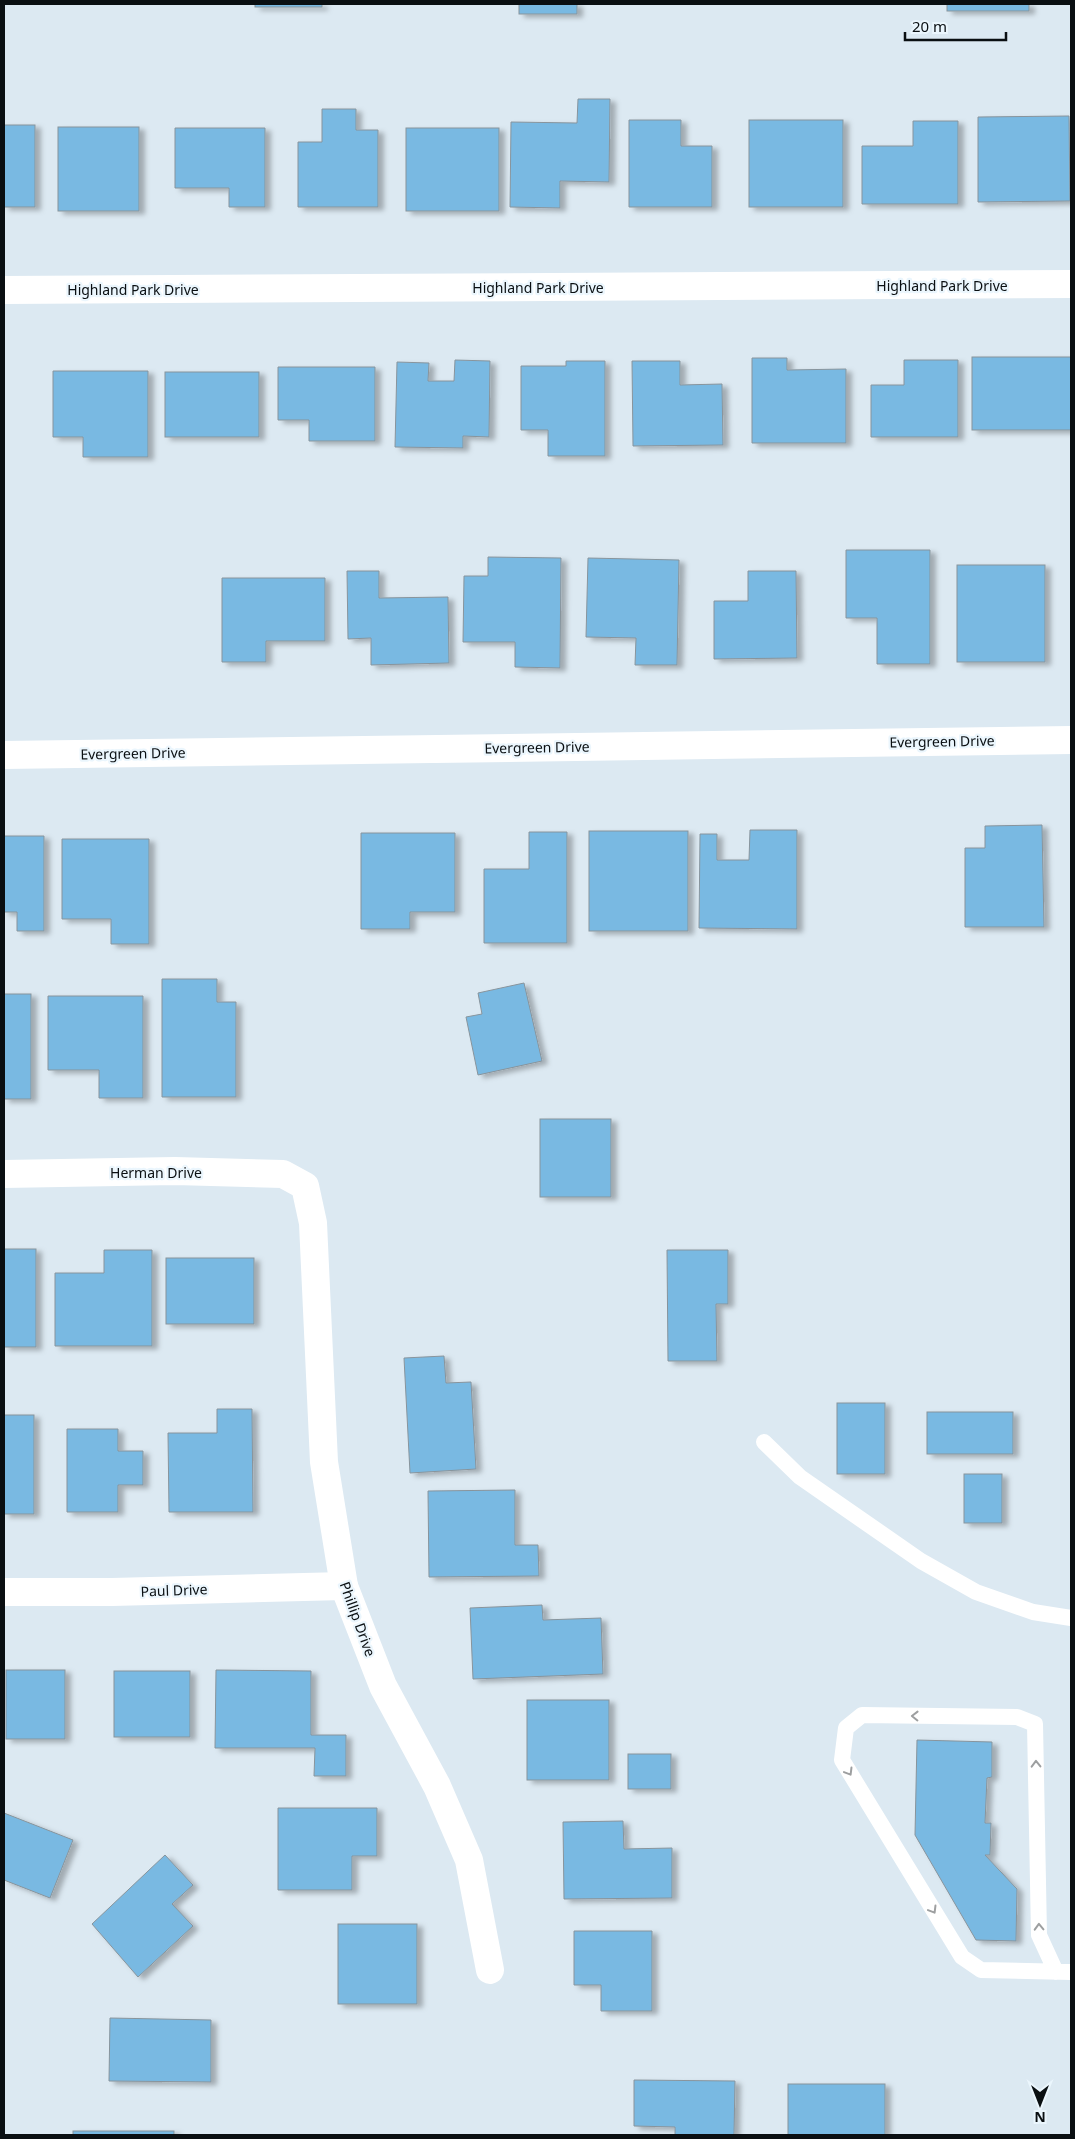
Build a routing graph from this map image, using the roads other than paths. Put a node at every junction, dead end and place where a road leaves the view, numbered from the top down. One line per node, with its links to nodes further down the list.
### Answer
1 (1071, 284): 2 (street, Highland Park Drive)
2 (4, 290)
3 (1071, 740): 4 (street, Evergreen Drive)
4 (4, 755)
5 (4, 1174): 6 (street, Herman Drive)
6 (305, 1186): 8 (street, Phillip Drive)
7 (764, 1442): 10 (lane)
8 (344, 1586): 9 (street, Paul Drive); 11 (street, Phillip Drive)
9 (4, 1592)
10 (1071, 1618)
11 (490, 1970)
12 (1063, 1972): 12 (lane, one-way to 12)

